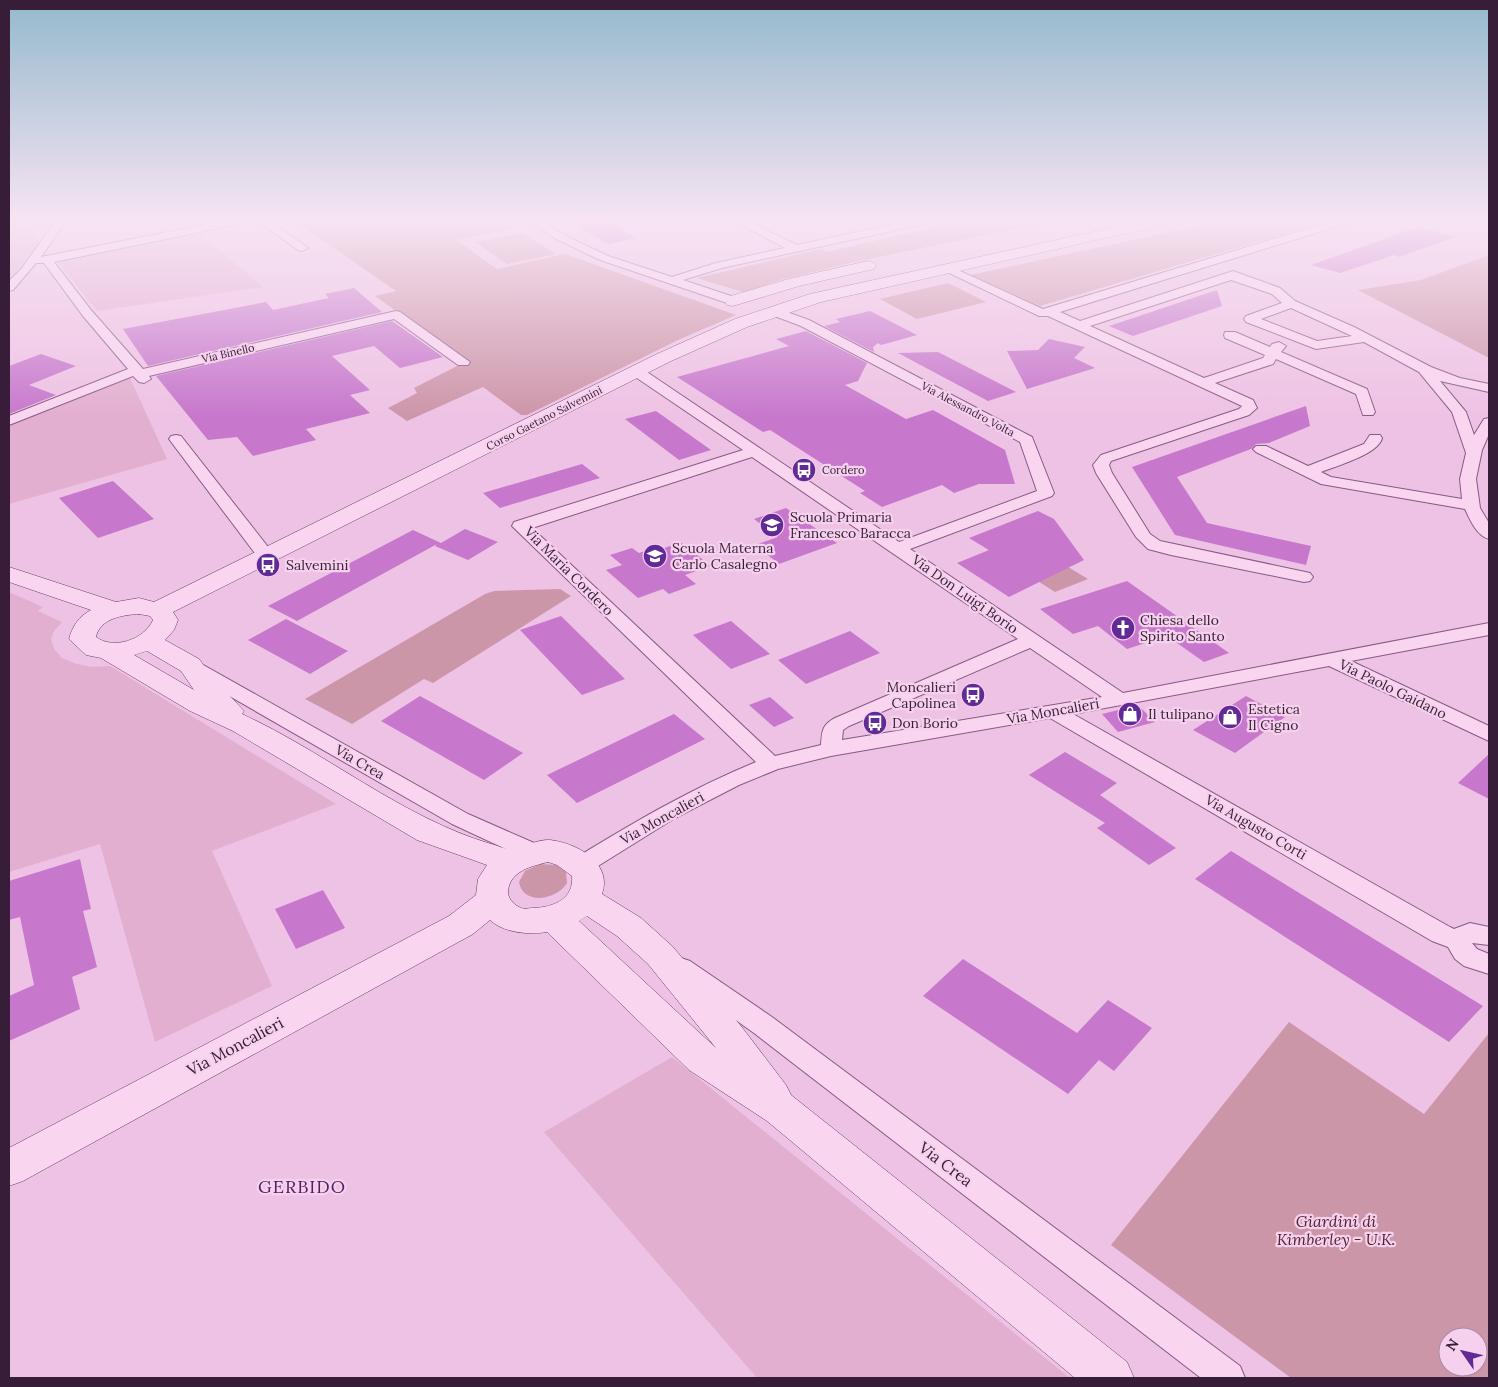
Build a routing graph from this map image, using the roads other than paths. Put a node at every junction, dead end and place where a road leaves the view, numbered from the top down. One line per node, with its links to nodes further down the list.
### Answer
1 (67, 287): 21 (street)
2 (689, 287): 9 (street)
3 (780, 287): 9 (street)
4 (861, 287): 11 (street, Corso Gaetano Salvemini)
5 (986, 287): 12 (street)
6 (1128, 287): 12 (street)
7 (1199, 287): 13 (street)
8 (1263, 287): 10 (street)
9 (733, 301): 11 (street)
10 (1291, 304): 15 (street); 16 (street)
11 (772, 311): 20 (street, Corso Gaetano Salvemini); 35 (street, Via Alessandro Volta)
12 (1048, 311): 13 (street)
13 (1080, 325): 22 (street)
14 (1230, 335): 17 (street)
15 (1300, 338): 16 (street); 17 (street)
16 (1364, 338): 19 (street)
17 (1273, 353): 22 (street); 24 (street)
18 (463, 362): 21 (street, Via Binello)
19 (1422, 370): 23 (street); 31 (street)
20 (636, 371): 30 (street, Via Don Luigi Borio); 36 (street, Corso Gaetano Salvemini)
21 (139, 374): 25 (street, Via Binello)
22 (1204, 382): 38 (street)
23 (1486, 388)
24 (1368, 412)
25 (9, 421)
26 (1489, 422): 31 (street)
27 (1375, 438): 32 (street)
28 (176, 439): 36 (street)
29 (1261, 449): 32 (street)
30 (756, 451): 35 (street, Via Don Luigi Borio); 53 (street, Via Maria Cordero)
31 (1472, 451): 33 (street)
32 (1307, 472): 33 (street)
33 (1471, 505): 34 (street)
34 (1489, 534)
35 (898, 548): 43 (street, Via Don Luigi Borio)
36 (266, 556): 40 (street, Corso Gaetano Salvemini)
37 (12, 575): 39 (street); 41 (street)
38 (1304, 577)
39 (114, 610): 40 (street); 41 (street)
40 (158, 610): 44 (street)
41 (88, 624): 45 (street, Via Crea)
42 (1489, 629): 46 (street, Via Paolo Gaidano)
43 (1032, 640): 48 (street, Via Don Luigi Borio); 52 (street)
44 (149, 641): 45 (street); 47 (street, Via Crea)
45 (108, 651): 50 (street, Via Crea)
46 (1333, 660): 48 (street, Via Moncalieri); 51 (street, Via Paolo Gaidano)
47 (190, 665): 50 (street, Via Crea); 54 (street, Via Crea)
48 (1120, 700): 49 (street, Via Moncalieri)
49 (1054, 711): 52 (street, Via Moncalieri); 58 (street, Via Augusto Corti)
50 (243, 725): 54 (street, Via Crea)
51 (1489, 734)
52 (831, 749): 53 (street, Via Moncalieri)
53 (771, 764): 55 (street, Via Moncalieri)
54 (508, 882): 55 (street); 56 (street); 62 (street, Via Moncalieri)
55 (582, 882): 56 (street); 59 (street, Via Crea)
56 (554, 918): 61 (street, Via Crea)
57 (1489, 936): 58 (street)
58 (1459, 942): 60 (street, Via Augusto Corti)
59 (660, 955): 61 (street, Via Crea); 64 (street, Via Crea)
60 (1489, 964)
61 (782, 1109): 63 (street, Via Crea)
62 (9, 1168)
63 (1111, 1378)
64 (1228, 1378)

